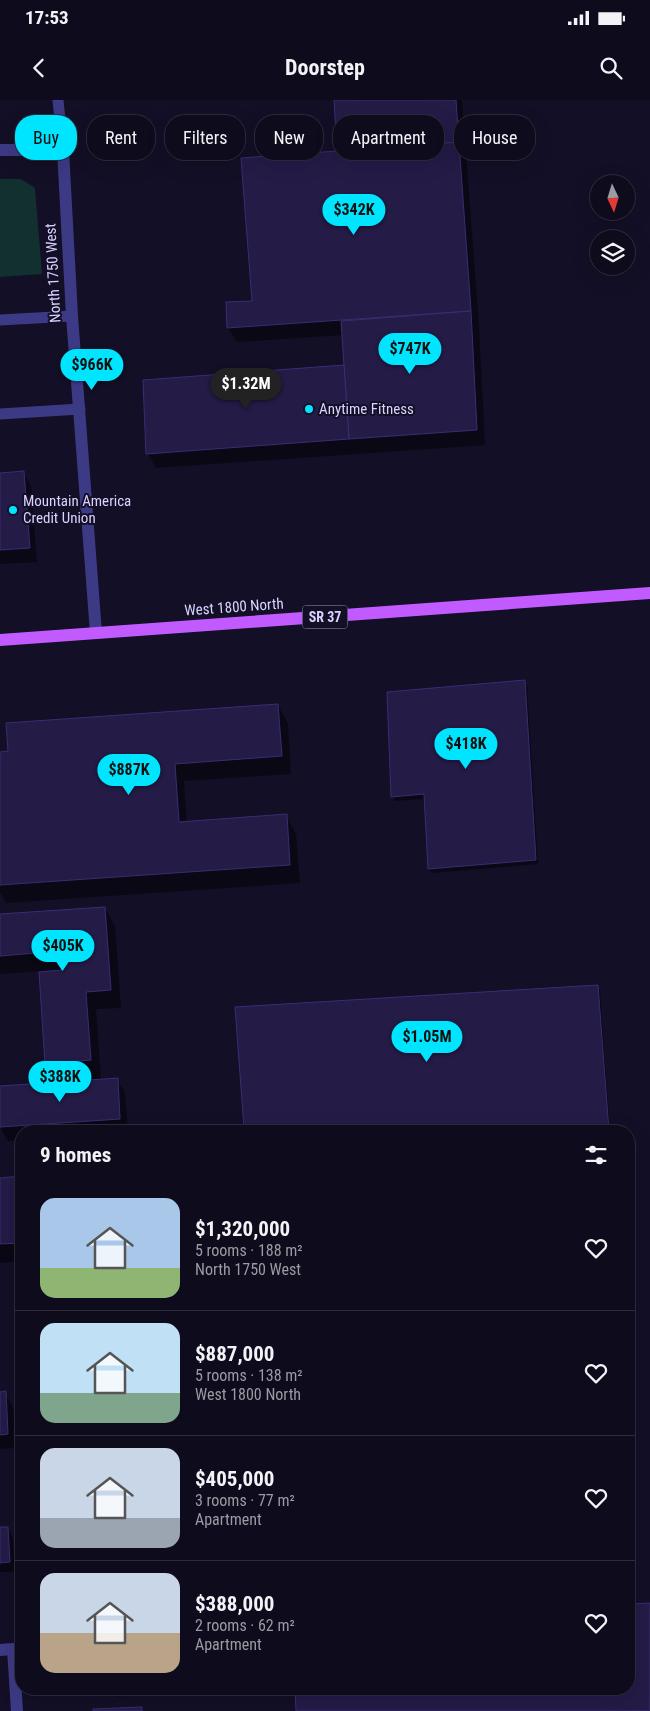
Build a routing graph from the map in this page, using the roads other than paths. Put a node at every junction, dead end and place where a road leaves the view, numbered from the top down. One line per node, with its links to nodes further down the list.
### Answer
1 (58, 100): 2 (lane)
2 (60, 115)
3 (0, 150): 4 (street)
4 (15, 150)
5 (64, 160): 6 (street, North 1750 West)
6 (72, 316): 7 (lane); 8 (street, North 1750 West)
7 (0, 320)
8 (80, 409): 9 (lane); 11 (street, North 1750 West)
9 (0, 414)
10 (650, 593): 11 (main road, West 1800 North / SR 37)
11 (96, 633): 12 (main road, West 1800 North / SR 37)
12 (0, 640)
13 (6, 1650): 14 (street)
14 (17, 1711)

